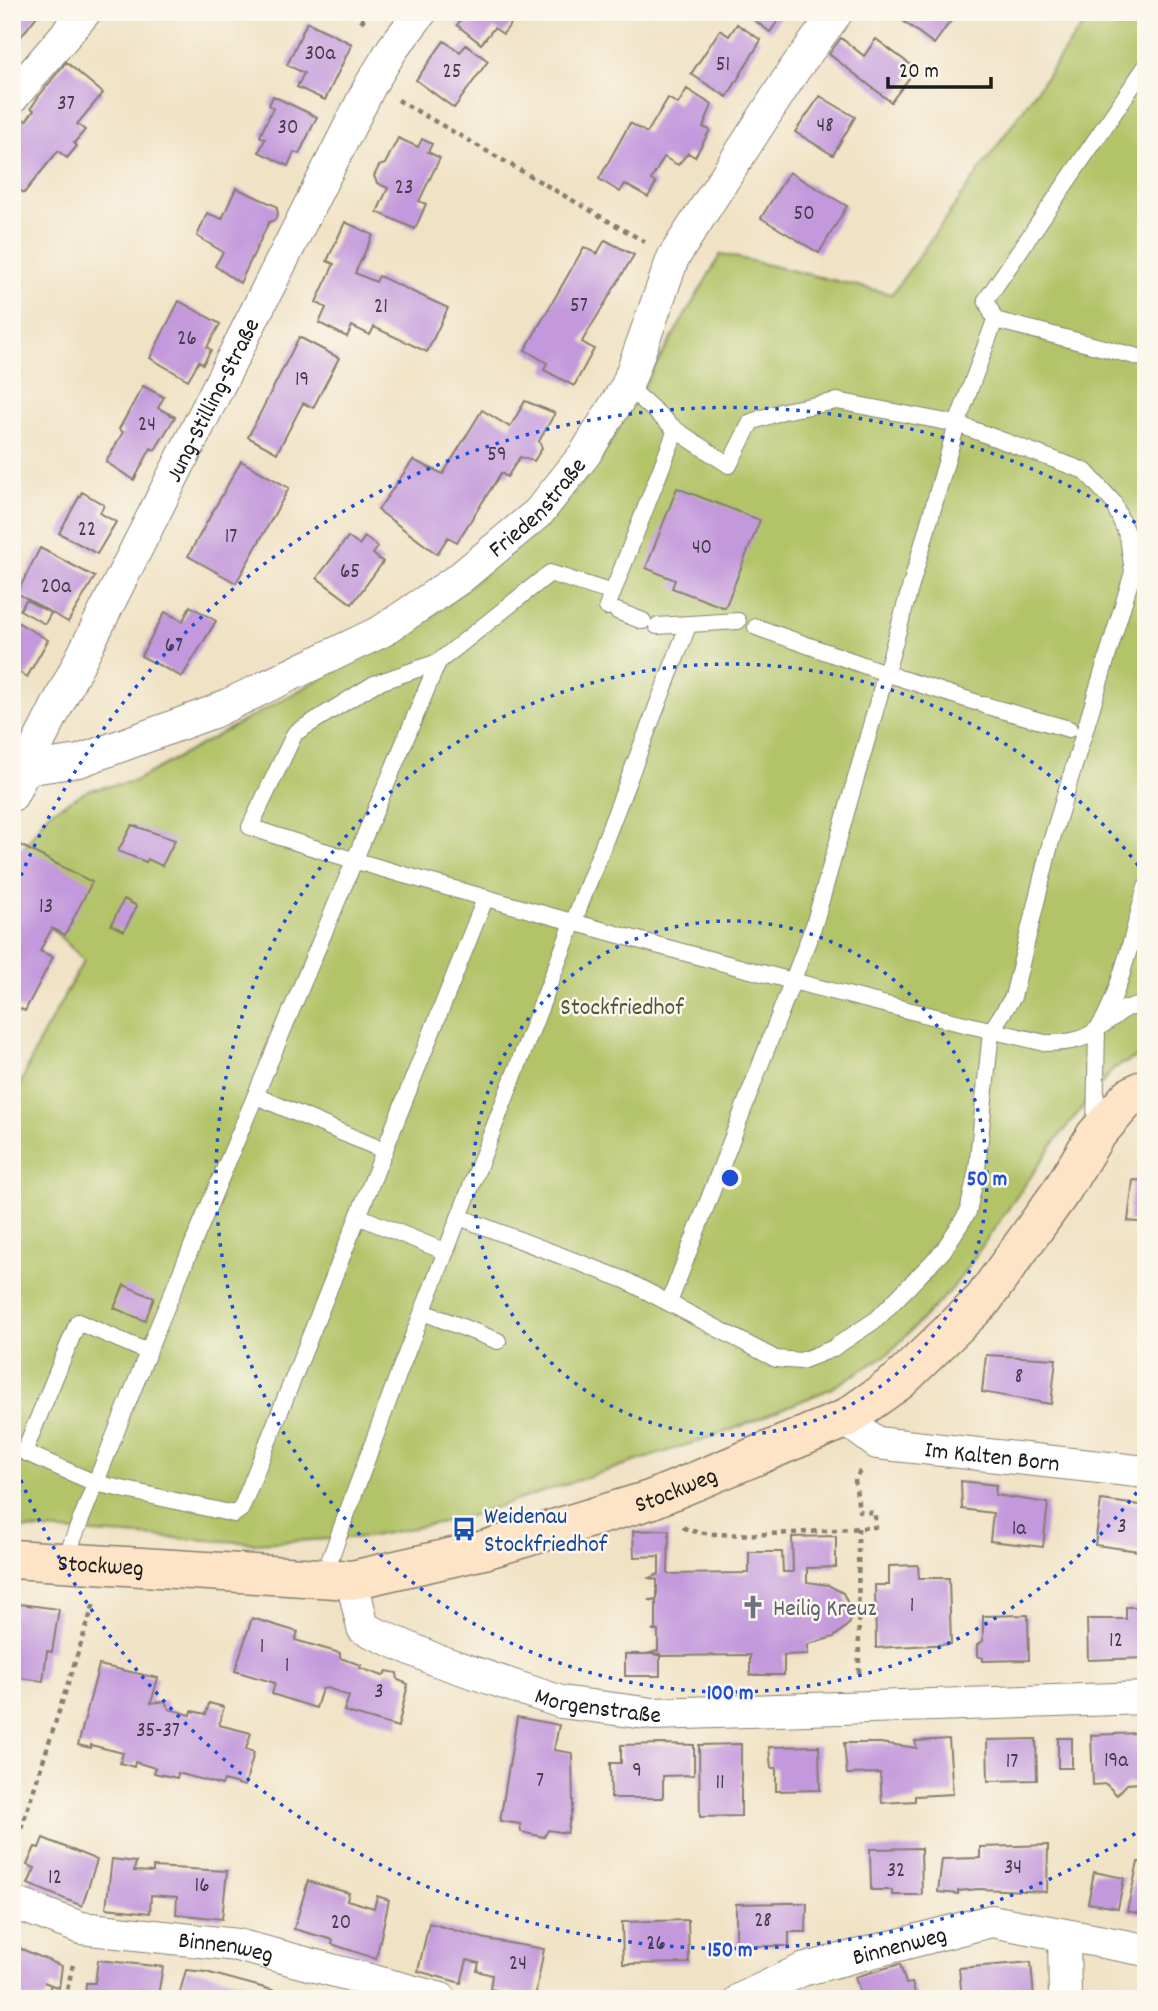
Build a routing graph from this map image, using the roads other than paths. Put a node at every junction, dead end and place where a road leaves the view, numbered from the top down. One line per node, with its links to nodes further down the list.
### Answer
1 (85, 12): 5 (street)
2 (421, 12): 19 (street, Jung-Stilling-Straße)
3 (837, 12): 8 (street, Friedenstraße)
4 (1146, 66): 6 (lane)
5 (12, 98)
6 (995, 320): 7 (lane); 9 (lane)
7 (1146, 359)
8 (627, 386): 10 (lane); 19 (street, Friedenstraße)
9 (957, 424): 10 (lane); 11 (lane); 17 (lane)
10 (676, 430): 12 (lane)
11 (1140, 574): 27 (lane)
12 (612, 604): 14 (lane); 16 (lane)
13 (738, 621): 14 (lane)
14 (688, 626): 23 (lane)
15 (757, 627): 17 (lane)
16 (438, 663): 20 (lane); 20 (lane)
17 (895, 677): 18 (lane); 24 (lane)
18 (1069, 729)
19 (19, 782)
20 (355, 863): 22 (lane); 29 (lane)
21 (1146, 887): 26 (lane)
22 (485, 898): 23 (lane); 31 (lane)
23 (573, 922): 24 (lane); 33 (lane)
24 (792, 982): 27 (lane); 35 (lane)
25 (1146, 1005): 26 (lane)
26 (1097, 1029): 27 (lane); 30 (lane)
27 (991, 1031): 35 (lane)
28 (1146, 1088): 30 (street, Stockweg)
29 (256, 1096): 31 (lane); 38 (lane)
30 (1095, 1136): 39 (street, Stockweg)
31 (385, 1151): 32 (lane)
32 (360, 1217): 34 (lane); 41 (lane)
33 (459, 1217): 34 (lane); 35 (lane)
34 (446, 1252): 36 (lane)
35 (669, 1303)
36 (422, 1312): 37 (lane); 44 (lane)
37 (498, 1341)
38 (148, 1352): 41 (lane); 41 (lane)
39 (845, 1419): 40 (street, Im Kalten Born); 44 (street, Stockweg)
40 (1146, 1472)
41 (95, 1483): 43 (lane)
42 (12, 1559): 43 (street, Stockweg)
43 (64, 1562): 44 (street, Stockweg)
44 (337, 1579): 45 (street, Morgenstraße)
45 (1146, 1698)
46 (12, 1902): 49 (street, Binnenweg)
47 (1064, 1936): 48 (street, Binnenweg); 50 (street, Binnenweg); 51 (street)
48 (1146, 1950)
49 (441, 1999)
50 (741, 1999)
51 (1065, 1999)

